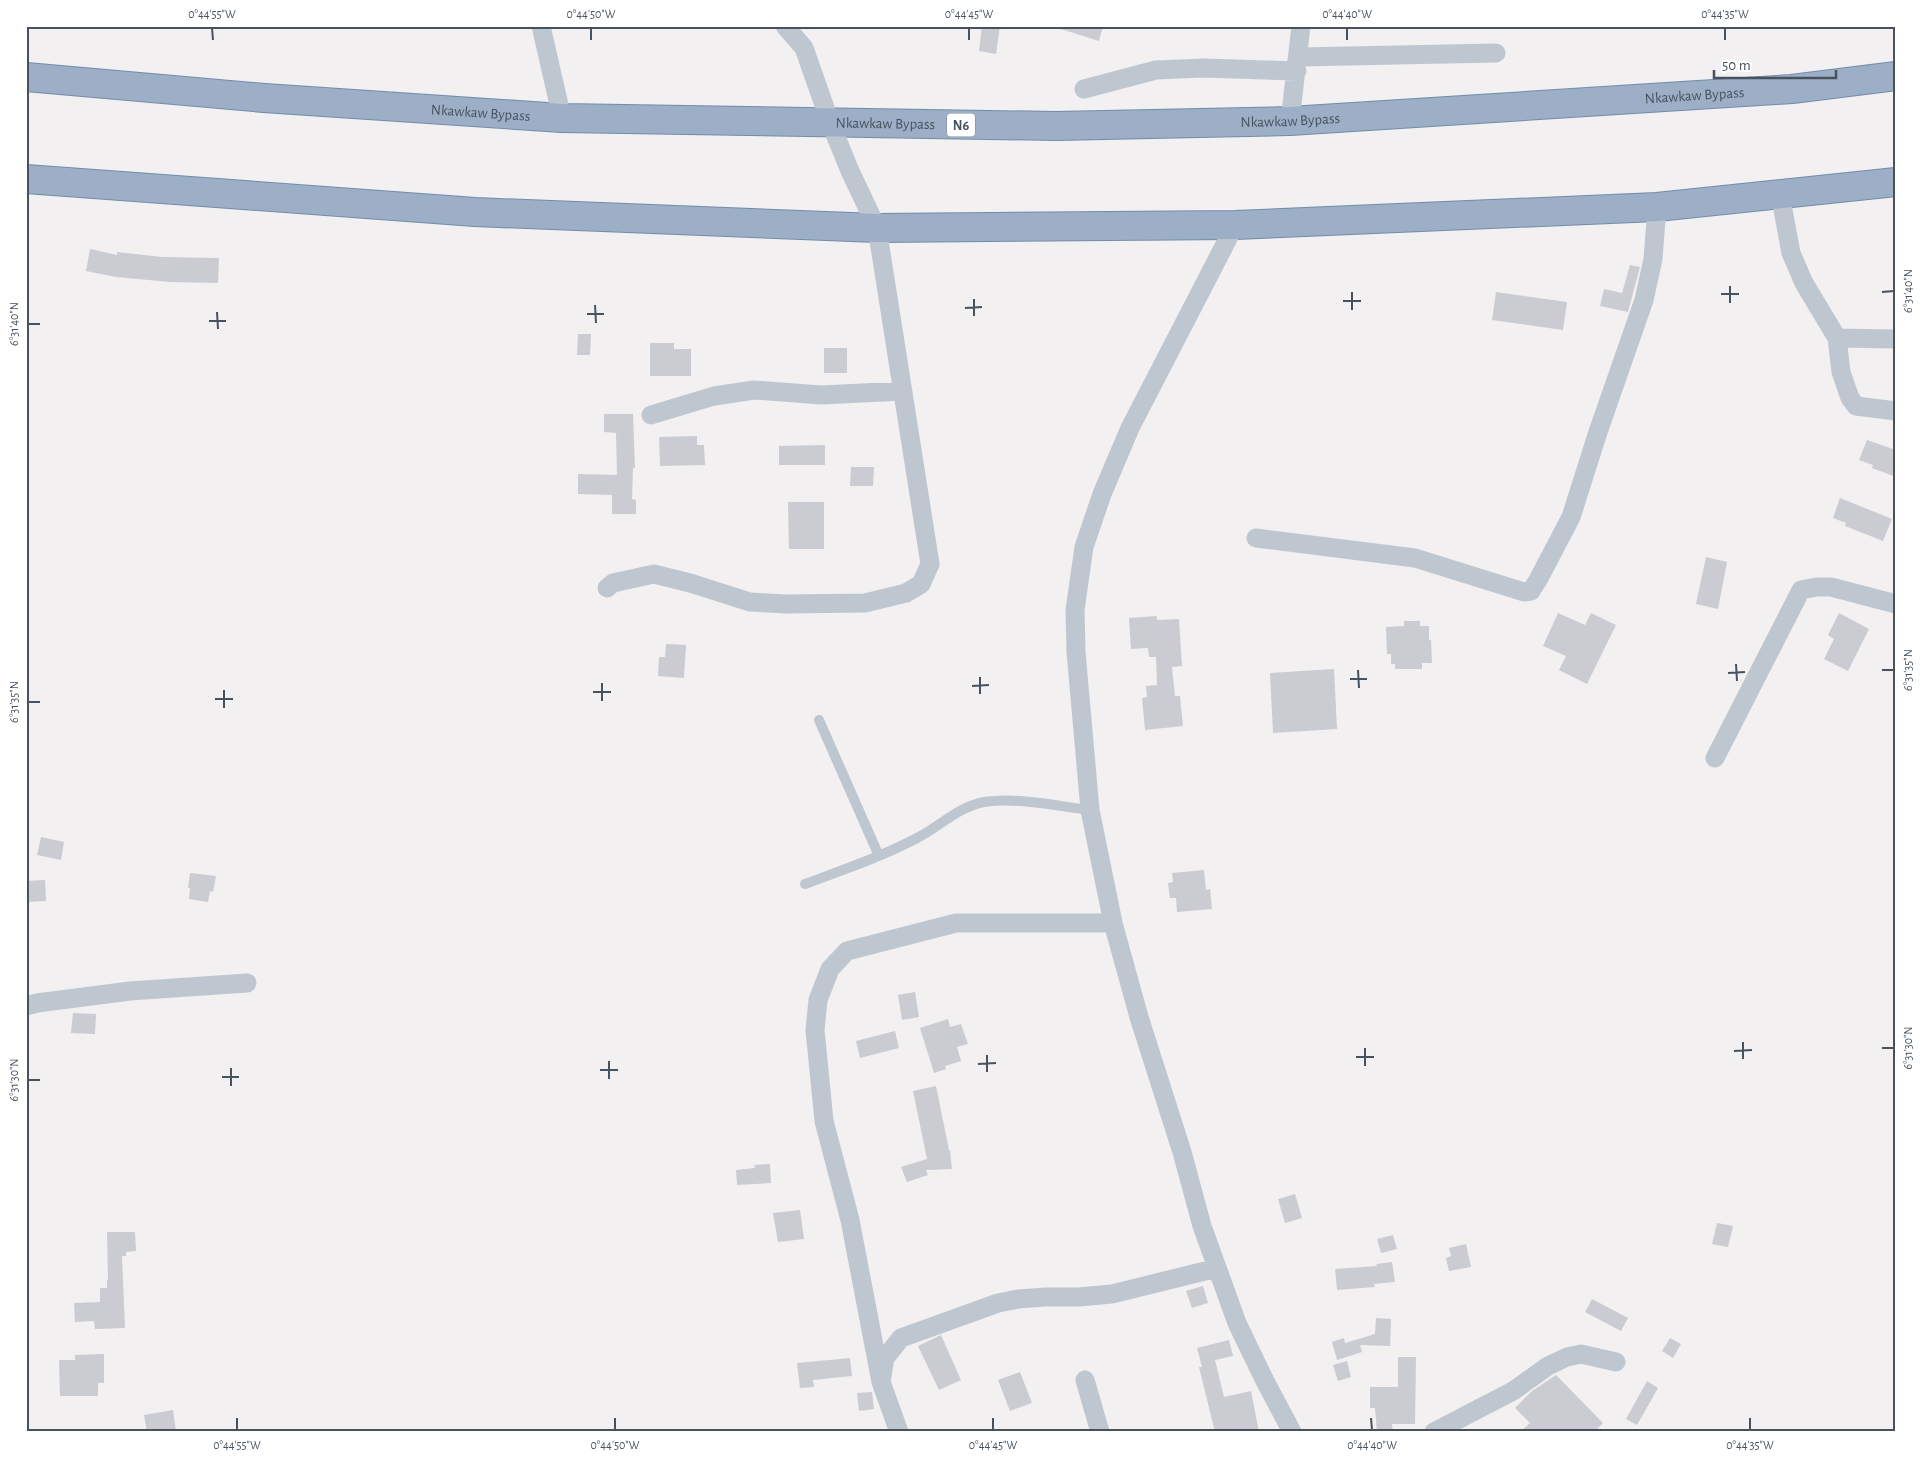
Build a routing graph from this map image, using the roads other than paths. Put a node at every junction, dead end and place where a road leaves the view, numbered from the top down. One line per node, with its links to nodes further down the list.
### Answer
1 (541, 26): 9 (street)
2 (785, 26): 10 (street)
3 (1301, 26): 5 (street)
4 (1496, 52): 5 (street)
5 (1298, 64): 8 (street); 11 (street)
6 (1896, 76): 11 (highway, Nkawkaw Bypass / N6)
7 (26, 77): 9 (highway, Nkawkaw Bypass / N6)
8 (1084, 89)
9 (562, 118): 10 (highway, Nkawkaw Bypass / N6)
10 (830, 122): 11 (highway, Nkawkaw Bypass / N6); 17 (street)
11 (1290, 122)
12 (26, 179): 17 (highway)
13 (1896, 182): 14 (highway)
14 (1780, 194): 15 (highway); 18 (street)
15 (1657, 206): 16 (highway); 23 (street)
16 (1235, 224): 17 (highway); 28 (street)
17 (877, 228): 20 (street)
18 (1837, 338): 19 (street); 21 (street)
19 (1896, 339)
20 (903, 391): 22 (street); 24 (street)
21 (1896, 411)
22 (651, 416)
23 (1256, 538)
24 (607, 588)
25 (1896, 604): 27 (street)
26 (819, 720): 29 (lane)
27 (1715, 758)
28 (1090, 810): 29 (lane); 31 (street)
29 (879, 856): 30 (lane)
30 (805, 884)
31 (1113, 923): 34 (street); 37 (street)
32 (246, 983): 33 (street)
33 (26, 1006)
34 (1217, 1268): 37 (street); 40 (street)
35 (1616, 1362): 41 (street)
36 (1085, 1380): 39 (street)
37 (881, 1382): 38 (street)
38 (899, 1432)
39 (1100, 1432)
40 (1292, 1432)
41 (1434, 1432)

